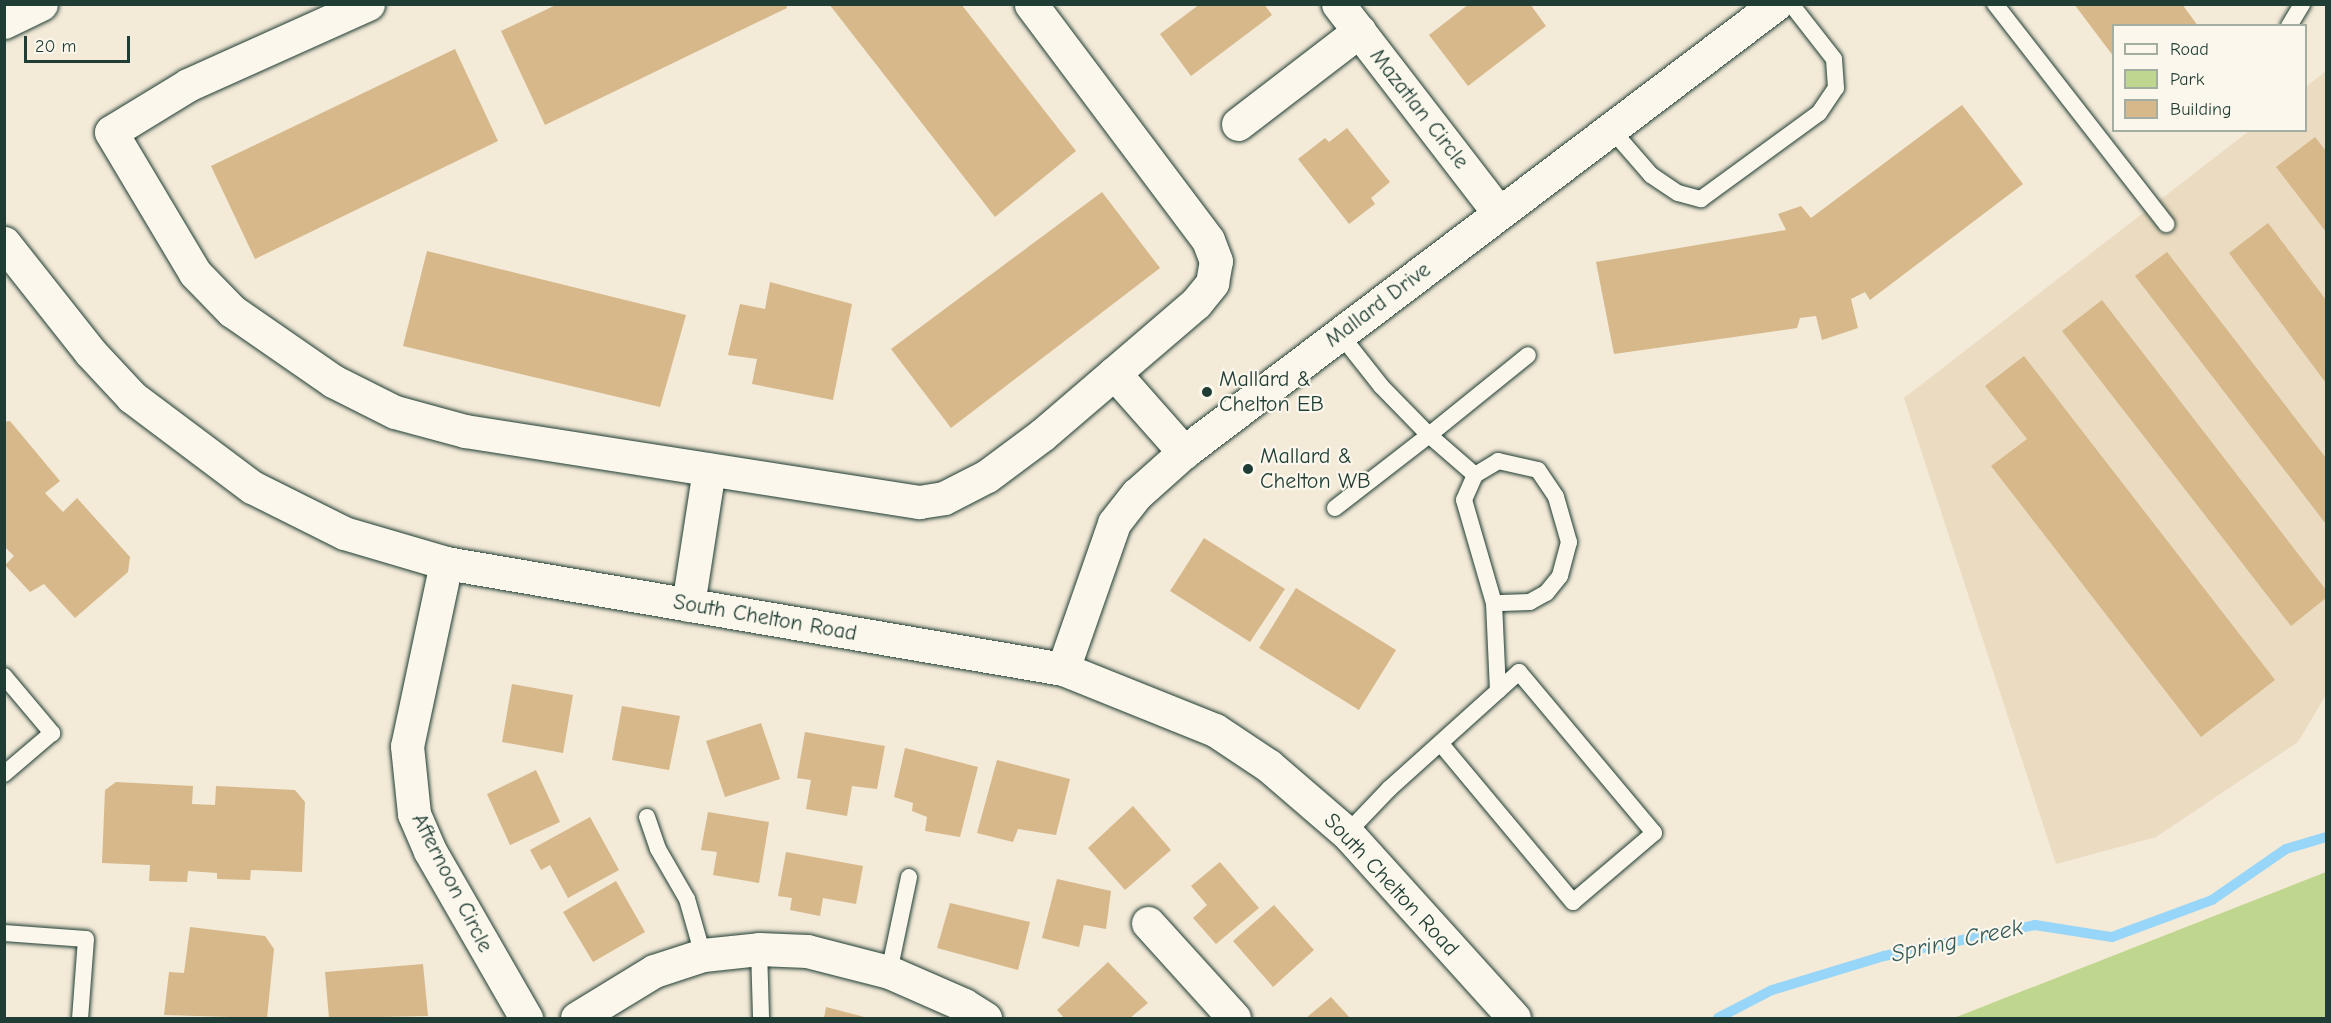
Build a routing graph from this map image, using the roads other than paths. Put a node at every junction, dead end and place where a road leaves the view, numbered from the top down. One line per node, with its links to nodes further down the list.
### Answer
1 (41, 4): 9 (street)
2 (368, 4): 21 (street)
3 (1031, 4): 18 (street)
4 (1776, 4): 12 (street, Mallard Drive)
5 (1791, 4): 12 (lane)
6 (1995, 4): 14 (lane)
7 (2302, 4): 10 (lane)
8 (1351, 14): 11 (street); 13 (street, Mazatlan Circle)
9 (4, 22)
10 (2290, 24)
11 (1238, 124)
12 (1611, 129): 13 (street, Mallard Drive)
13 (1499, 213): 16 (street, Mallard Drive)
14 (2166, 224)
15 (4, 243): 24 (street, South Chelton Road)
16 (1340, 334): 19 (lane); 20 (street, Mallard Drive)
17 (1528, 356): 19 (lane)
18 (1114, 373): 20 (street); 21 (street)
19 (1429, 435): 22 (lane); 23 (lane)
20 (1184, 452): 27 (street, Mallard Drive)
21 (709, 470): 26 (street)
22 (1475, 475): 25 (lane); 25 (lane)
23 (1335, 508)
24 (446, 563): 26 (street, South Chelton Road); 41 (street, Afternoon Circle)
25 (1494, 603): 29 (lane)
26 (688, 605): 27 (street, South Chelton Road)
27 (1063, 669): 33 (street, South Chelton Road)
28 (4, 676): 31 (lane)
29 (1498, 691): 30 (lane); 30 (lane)
30 (1441, 744): 33 (lane)
31 (4, 774)
32 (647, 817): 38 (lane)
33 (1347, 833): 46 (street, South Chelton Road)
34 (909, 877): 39 (lane)
35 (1148, 923): 45 (street)
36 (4, 933): 40 (lane)
37 (759, 950): 38 (street); 39 (street); 43 (lane)
38 (703, 955): 42 (street)
39 (889, 972): 44 (street)
40 (80, 1018)
41 (526, 1018)
42 (577, 1018)
43 (761, 1018)
44 (985, 1018)
45 (1234, 1018)
46 (1514, 1018)

